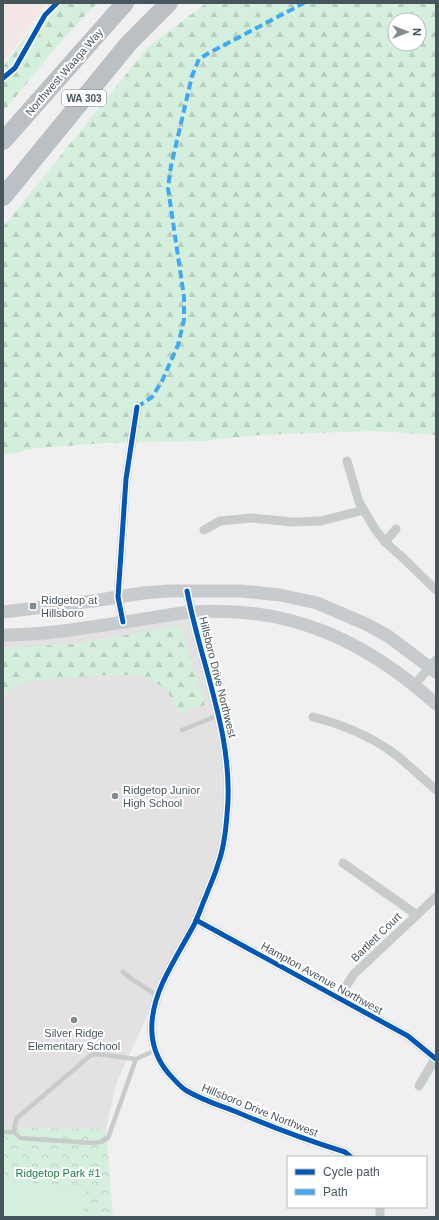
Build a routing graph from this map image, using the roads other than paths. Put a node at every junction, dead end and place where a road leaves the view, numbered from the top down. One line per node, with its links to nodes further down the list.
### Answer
1 (125, 3): 3 (highway, Northwest Waaga Way / WA 303)
2 (169, 3): 4 (highway, WA 303)
3 (3, 141)
4 (3, 197)
5 (137, 407): 13 (street)
6 (347, 461): 7 (street)
7 (364, 510): 9 (street); 10 (street)
8 (396, 529): 10 (street)
9 (204, 530)
10 (385, 542): 12 (street)
11 (187, 590): 13 (main road); 15 (street, Hillsboro Drive Northwest); 18 (main road)
12 (436, 590)
13 (118, 597): 14 (main road); 16 (street)
14 (3, 612)
15 (191, 612): 16 (main road); 19 (main road); 21 (street, Hillsboro Drive Northwest)
16 (123, 622): 17 (main road)
17 (3, 635)
18 (434, 667): 19 (street)
19 (415, 684): 20 (main road)
20 (436, 704)
21 (219, 715): 23 (lane); 28 (street, Hillsboro Drive Northwest)
22 (313, 717): 24 (street)
23 (182, 730)
24 (436, 790)
25 (343, 863): 27 (street)
26 (436, 897): 27 (street, Bartlett Court)
27 (417, 914): 31 (street, Bartlett Court)
28 (196, 920): 30 (street, Hillsboro Drive Northwest); 31 (street, Hampton Avenue Northwest)
29 (123, 972): 30 (lane)
30 (158, 996): 32 (street, Hillsboro Drive Northwest)
31 (338, 998): 33 (street, Hampton Avenue Northwest)
32 (156, 1050): 34 (lane); 38 (street, Hillsboro Drive Northwest)
33 (436, 1058): 35 (street)
34 (136, 1059): 37 (lane); 37 (lane)
35 (419, 1086)
36 (3, 1132): 37 (lane)
37 (14, 1132)
38 (350, 1156)

